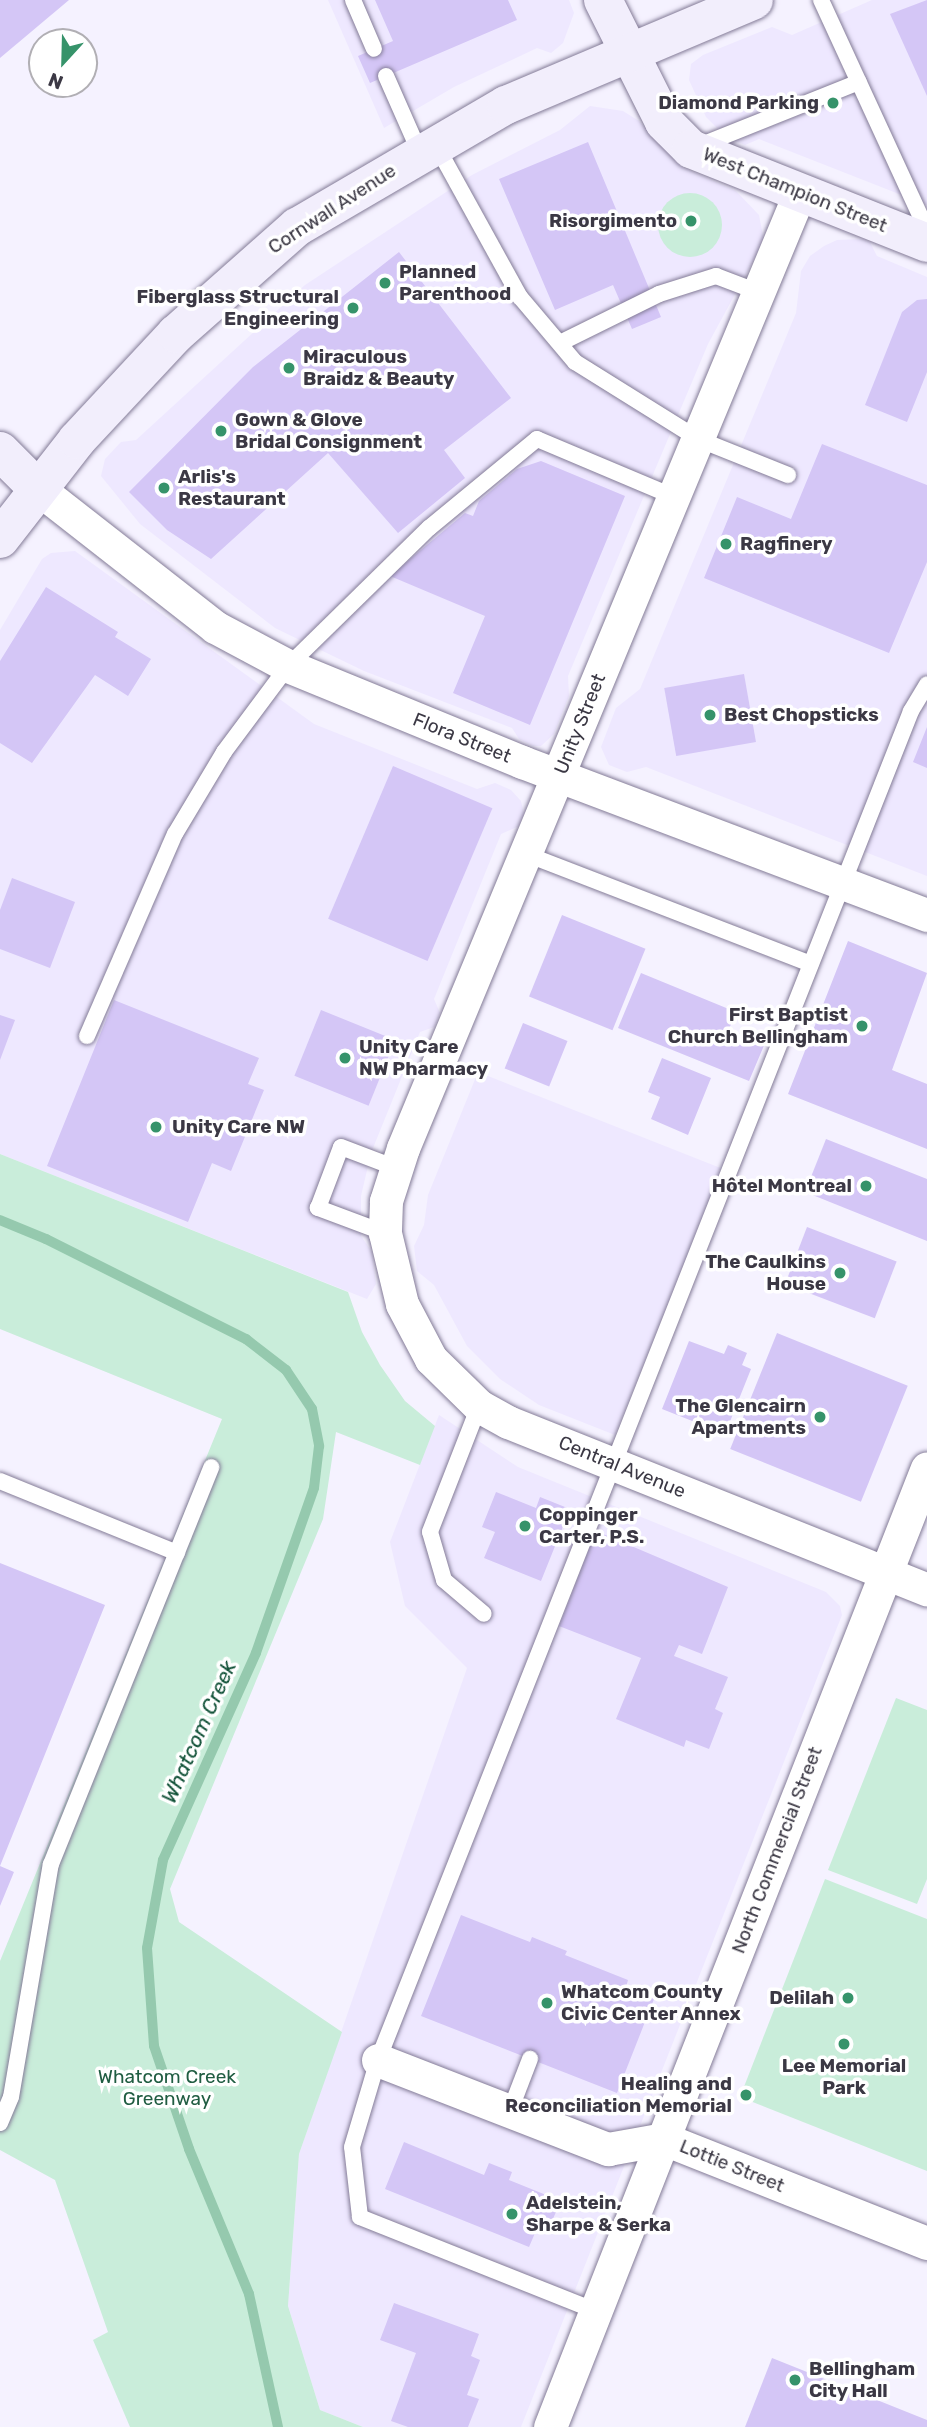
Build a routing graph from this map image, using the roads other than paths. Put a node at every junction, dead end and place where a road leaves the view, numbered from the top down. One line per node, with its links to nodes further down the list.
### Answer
1 (353, 0): 5 (lane)
2 (603, 0): 6 (street, West Champion Street)
3 (754, 0): 6 (street, Cornwall Avenue)
4 (821, 0): 8 (lane)
5 (374, 49)
6 (627, 56): 9 (street, Cornwall Avenue); 10 (street, West Champion Street)
7 (386, 76): 9 (lane)
8 (859, 82): 10 (lane); 12 (lane)
9 (428, 149): 15 (lane); 19 (street, Cornwall Avenue)
10 (691, 149): 11 (street, West Champion Street)
11 (800, 192): 13 (street, West Champion Street); 14 (street, Unity Street)
12 (927, 230)
13 (927, 243)
14 (758, 292): 15 (lane); 16 (street, Unity Street)
15 (560, 343): 16 (lane)
16 (698, 439): 18 (lane); 20 (street, Unity Street)
17 (0, 451): 19 (street)
18 (788, 475)
19 (36, 487): 21 (street, Cornwall Avenue); 22 (street, Flora Street)
20 (674, 497): 22 (lane); 24 (street, Unity Street)
21 (0, 539)
22 (288, 666): 24 (street, Flora Street); 29 (lane)
23 (927, 684): 26 (lane)
24 (559, 777): 25 (street, Unity Street); 26 (street, Flora Street)
25 (526, 854): 28 (lane); 30 (street, Unity Street)
26 (843, 883): 27 (street, Flora Street); 28 (lane)
27 (927, 915)
28 (811, 964): 33 (lane)
29 (87, 1036)
30 (396, 1168): 31 (street, Unity Street); 31 (lane)
31 (387, 1247): 32 (street, Central Avenue)
32 (480, 1406): 33 (street, Central Avenue); 40 (lane)
33 (614, 1464): 38 (street, Central Avenue); 42 (lane)
34 (211, 1467): 37 (lane)
35 (927, 1468): 38 (street, North Commercial Street)
36 (0, 1481): 37 (lane)
37 (177, 1553): 44 (lane)
38 (886, 1574): 39 (street, Central Avenue); 45 (street, North Commercial Street)
39 (927, 1590)
40 (484, 1614)
41 (530, 2059): 43 (lane)
42 (378, 2060): 43 (street, Lottie Street); 47 (lane)
43 (510, 2111): 45 (street, Lottie Street)
44 (0, 2123)
45 (664, 2139): 46 (street, Lottie Street); 47 (street, North Commercial Street)
46 (927, 2243)
47 (596, 2311): 48 (street, North Commercial Street)
48 (550, 2427)

